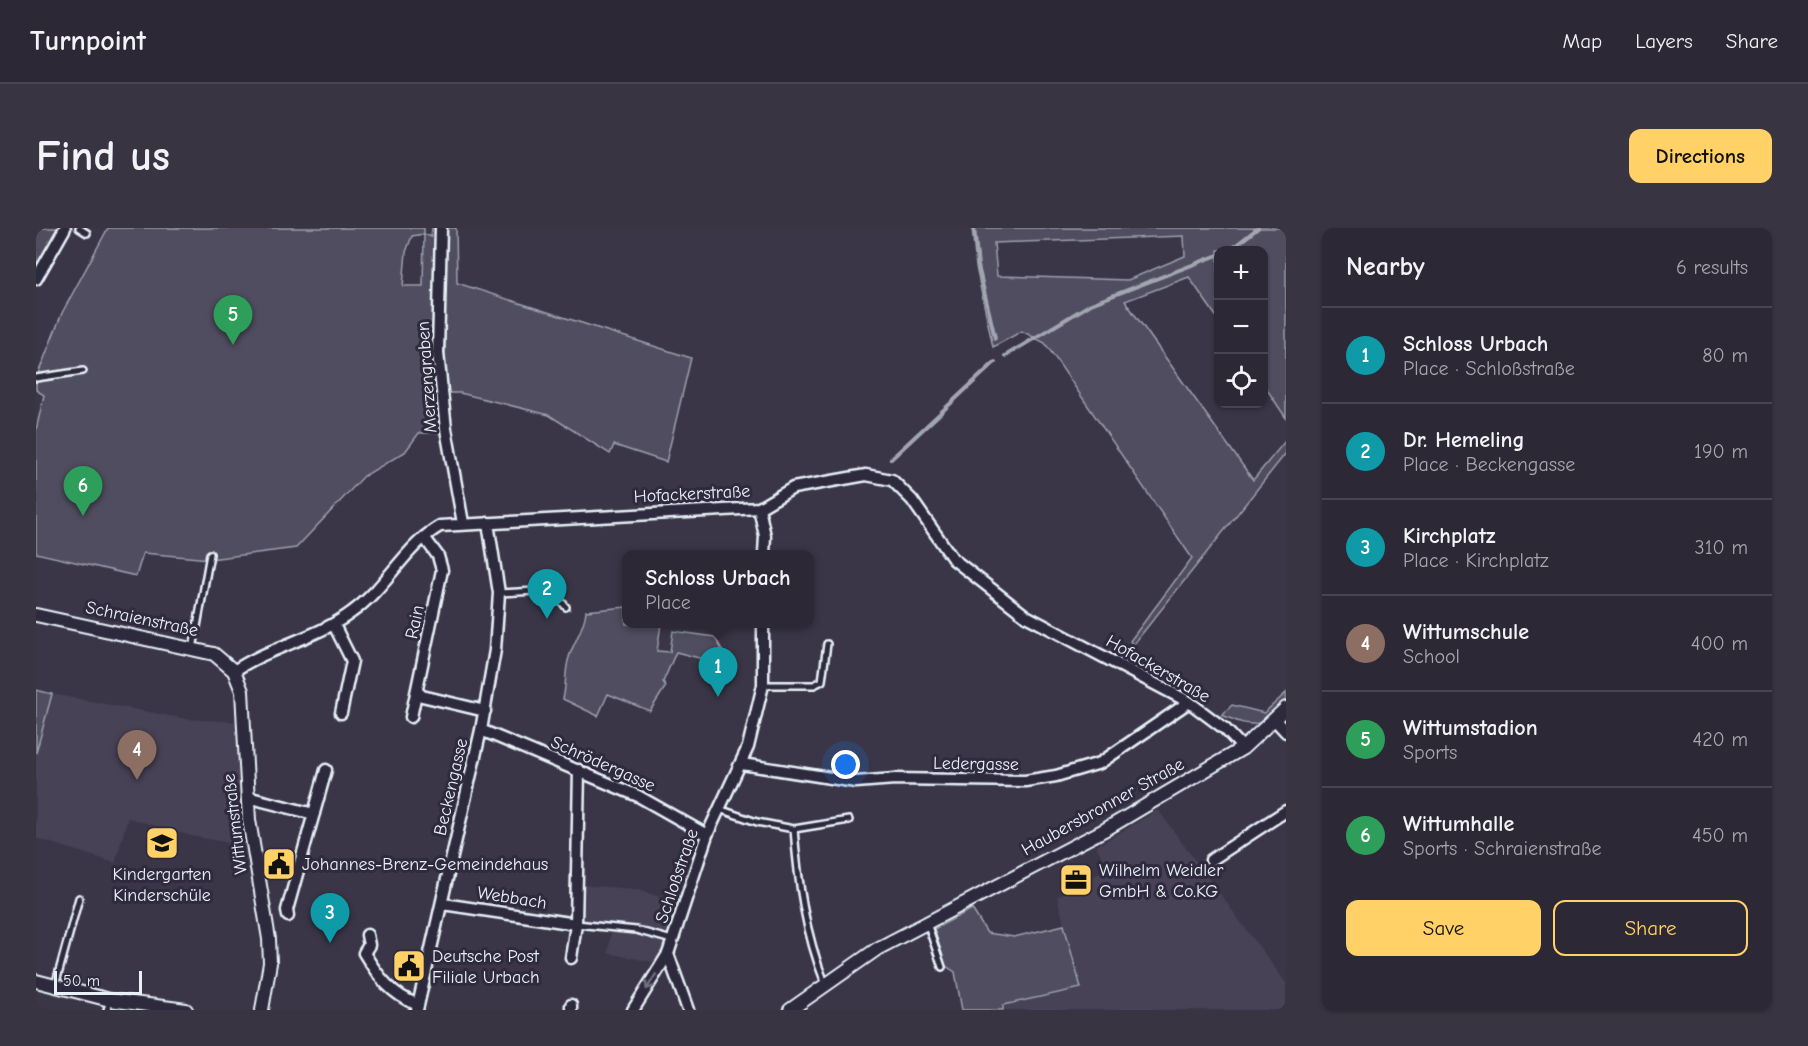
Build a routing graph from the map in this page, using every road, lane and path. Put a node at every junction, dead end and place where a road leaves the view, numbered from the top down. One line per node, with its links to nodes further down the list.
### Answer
1 (65, 228): 5 (street)
2 (79, 228): 4 (lane)
3 (441, 228): 9 (street, Merzengraben)
4 (87, 233)
5 (36, 279)
6 (83, 371): 7 (lane)
7 (36, 378)
8 (759, 508): 10 (street, Hofackerstraße); 12 (street); 24 (street, Hofackerstraße)
9 (463, 523): 10 (street, Hofackerstraße); 11 (street, Hofackerstraße)
10 (488, 523): 14 (street, Beckengasse)
11 (424, 537): 17 (street, Hofackerstraße); 23 (street, Rain)
12 (764, 550)
13 (210, 554): 20 (lane)
14 (499, 593): 15 (lane); 26 (street, Beckengasse)
15 (566, 607)
16 (36, 615): 20 (street, Schraienstraße)
17 (334, 625): 21 (street, Hofackerstraße); 27 (street)
18 (764, 628): 22 (street, Schloßstraße)
19 (827, 644): 22 (lane)
20 (193, 649): 21 (street, Schraienstraße)
21 (234, 671): 36 (street, Wittumstraße)
22 (763, 685): 33 (street, Schloßstraße)
23 (418, 692): 26 (street); 28 (street, Rain)
24 (1189, 702): 32 (street, Hofackerstraße); 33 (street, Ledergasse)
25 (1286, 708): 29 (street, Haubersbronner Straße)
26 (484, 711): 30 (street, Beckengasse)
27 (341, 714)
28 (411, 717)
29 (1274, 719): 31 (street); 32 (street, Haubersbronner Straße)
30 (481, 730): 35 (street, Schrödergasse); 45 (street, Beckengasse)
31 (1286, 732)
32 (1243, 748): 47 (street, Haubersbronner Straße)
33 (742, 764): 37 (street, Schloßstraße)
34 (326, 770): 39 (street)
35 (579, 770): 42 (street, Schrödergasse); 48 (street)
36 (247, 797): 39 (street); 60 (street, Wittumstraße)
37 (719, 809): 41 (lane); 42 (street, Schloßstraße)
38 (1286, 811): 43 (street)
39 (314, 814): 46 (street)
40 (849, 820): 41 (lane)
41 (794, 829): 55 (lane)
42 (707, 835): 50 (street, Schloßstraße)
43 (1211, 860)
44 (80, 898): 56 (lane)
45 (443, 904): 48 (street, Webbach); 58 (street, Beckengasse)
46 (288, 916)
47 (927, 921): 53 (lane); 55 (street, Haubersbronner Straße)
48 (576, 924): 50 (lane, Webbach); 52 (street)
49 (367, 935): 58 (street)
50 (672, 940): 51 (street, Schloßstraße)
51 (668, 954): 61 (street, Schloßstraße, one-way to 61); 62 (street)
52 (571, 958)
53 (942, 967)
54 (36, 981): 56 (street)
55 (825, 983): 63 (street, Haubersbronner Straße)
56 (55, 987): 57 (street)
57 (108, 1005): 59 (street)
58 (418, 1007)
59 (186, 1010)
60 (262, 1010)
61 (633, 1010)
62 (688, 1010)
63 (790, 1010)

